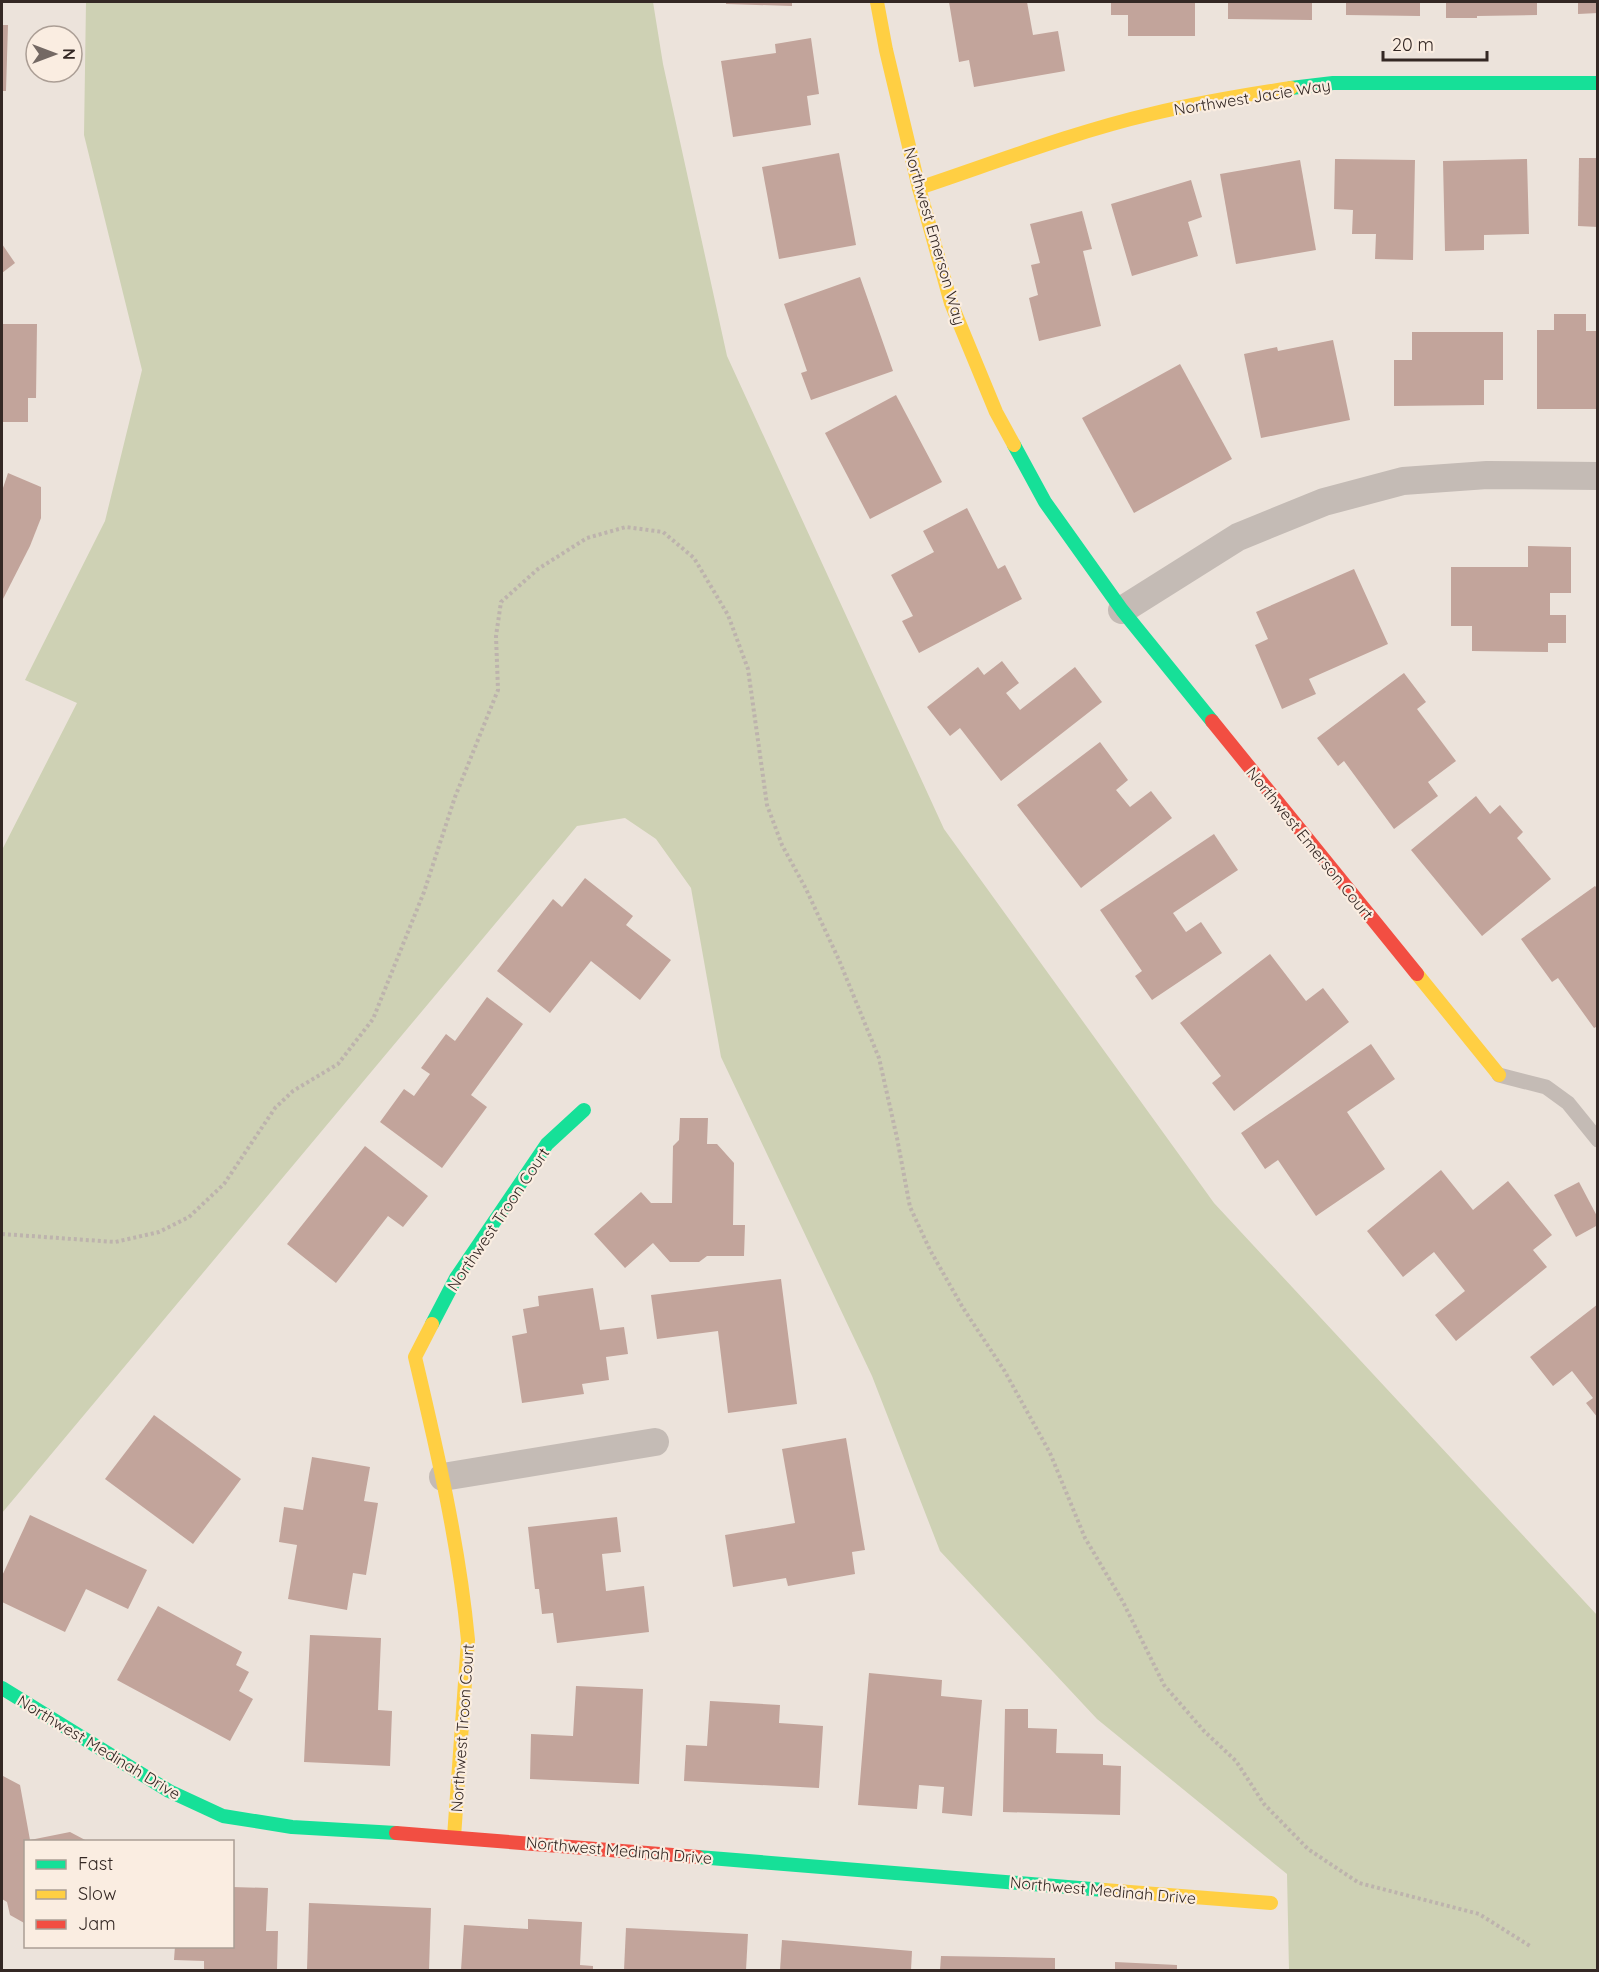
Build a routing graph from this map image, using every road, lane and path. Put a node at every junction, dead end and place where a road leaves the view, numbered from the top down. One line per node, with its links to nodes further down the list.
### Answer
1 (877, 2): 3 (street, Northwest Emerson Way)
2 (1598, 83): 3 (street, Northwest Jacie Way)
3 (919, 188): 5 (street, Northwest Emerson Way)
4 (1598, 476): 5 (street)
5 (1122, 610): 6 (street, Northwest Emerson Court)
6 (1499, 1075): 8 (lane)
7 (584, 1110): 11 (street, Northwest Troon Court)
8 (1598, 1140)
9 (2, 1234): 15 (path)
10 (655, 1442): 11 (street)
11 (443, 1476): 13 (street, Northwest Troon Court)
12 (2, 1688): 13 (street, Northwest Medinah Drive)
13 (454, 1837): 14 (street, Northwest Medinah Drive)
14 (1271, 1903)
15 (1530, 1946)

